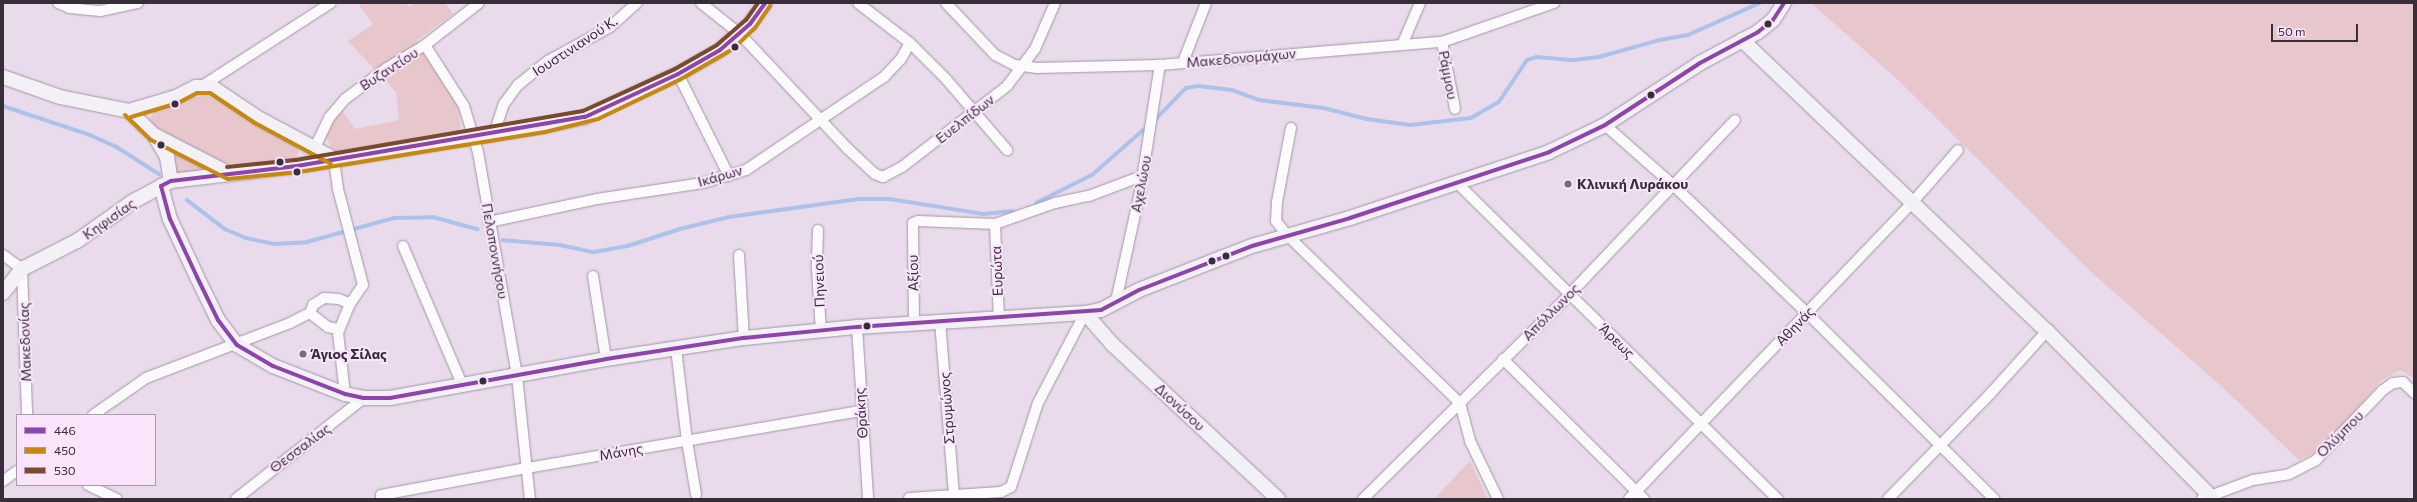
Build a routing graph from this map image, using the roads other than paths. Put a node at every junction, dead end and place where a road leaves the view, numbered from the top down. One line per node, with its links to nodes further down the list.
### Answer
1 (58, 3): 2 (street)
2 (138, 3)
3 (331, 3): 28 (street)
4 (479, 3): 21 (street, Βυζαντίου)
5 (637, 3): 36 (street, Ιουστινιανού Κ.)
6 (702, 3): 17 (street, Ευελπίδων)
7 (765, 3): 17 (street, Κηφισίας)
8 (858, 3): 16 (street)
9 (877, 3): 16 (street)
10 (946, 3): 25 (street, Μακεδονομάχων)
11 (1055, 3): 25 (street, Ευελπίδων)
12 (1206, 3): 23 (street)
13 (1420, 3): 22 (street)
14 (1554, 3): 19 (street, Μακεδονομάχων)
15 (1783, 4): 18 (street)
16 (874, 14): 20 (street)
17 (740, 34): 26 (street, Κηφισίας); 32 (street, Ευελπίδων)
18 (1742, 40): 34 (street); 49 (street)
19 (1442, 42): 22 (street, Μακεδονομάχων); 29 (street, Ράμμου)
20 (910, 43): 31 (street); 32 (street, Ικάρων)
21 (425, 45): 38 (street, Πελοποννήσου); 39 (street, Βυζαντίου)
22 (1402, 45): 23 (street, Μακεδονομάχων)
23 (1184, 62): 24 (street, Μακεδονομάχων)
24 (1160, 65): 25 (street, Μακεδονομάχων); 45 (street, Αχελώου)
25 (1024, 66): 31 (street, Ευελπίδων)
26 (678, 74): 36 (street, Κηφισίας); 44 (street)
27 (3, 77): 30 (street)
28 (202, 86): 30 (street); 39 (street)
29 (1455, 109)
30 (129, 111): 37 (street)
31 (975, 113): 32 (street, Ευελπίδων); 40 (street)
32 (819, 120): 44 (street, Ικάρων)
33 (1735, 120): 48 (street, Απόλλωνος)
34 (1605, 125): 46 (street); 48 (street)
35 (1292, 128): 53 (street)
36 (494, 134): 38 (street, Κηφισίας)
37 (154, 135): 43 (street); 47 (street)
38 (473, 136): 42 (street, Κηφισίας); 50 (street, Πελοποννήσου)
39 (315, 147): 42 (street)
40 (1007, 150)
41 (1958, 150): 49 (street, Αθηνάς)
42 (334, 159): 43 (street, Κηφισίας); 62 (street)
43 (228, 173): 47 (street, Κηφισίας)
44 (729, 176): 50 (street, Ικάρων)
45 (1142, 176): 51 (street); 61 (street, Αχελώου)
46 (1456, 182): 53 (street); 60 (street, Άρεως)
47 (166, 184): 57 (street, Κηφισίας); 74 (street)
48 (1673, 185): 60 (street, Απόλλωνος); 65 (street)
49 (1912, 203): 65 (street, Αθηνάς); 71 (street)
50 (489, 222): 78 (street, Πελοποννήσου)
51 (995, 224): 66 (street, Ευρώτα); 68 (street, Αξίου)
52 (818, 230): 72 (street, Πηνειού)
53 (1287, 235): 61 (street); 83 (street)
54 (403, 246): 79 (street)
55 (739, 255): 73 (street)
56 (3, 256): 57 (street)
57 (22, 269): 59 (street, Κηφισίας); 85 (street, Μακεδονίας)
58 (593, 276): 76 (street)
59 (3, 293)
60 (1569, 295): 77 (street, Απόλλωνος); 87 (street, Άρεως)
61 (1116, 301): 64 (street)
62 (350, 304): 63 (street); 70 (street)
63 (310, 313): 70 (street); 74 (street)
64 (1085, 313): 66 (street); 96 (street); 104 (street, Διονύσου)
65 (1807, 313): 87 (street, Αθηνάς); 89 (street)
66 (999, 319): 67 (street)
67 (940, 321): 68 (street); 96 (street, Στρυμώνος)
68 (914, 323): 69 (street)
69 (857, 327): 72 (street); 84 (street, Θράκης)
70 (338, 329): 81 (street)
71 (2047, 331): 89 (street); 99 (street)
72 (821, 332): 73 (street)
73 (744, 338): 75 (street)
74 (237, 345): 81 (street); 86 (street)
75 (676, 348): 76 (street); 88 (street)
76 (606, 359): 78 (street)
77 (1503, 359): 83 (street, Απόλλωνος); 94 (street)
78 (517, 376): 79 (street); 90 (street, Πελοποννήσου)
79 (463, 386): 82 (street)
80 (2414, 393): 99 (street, Ολύμπου)
81 (345, 394): 82 (street)
82 (364, 398): 101 (street, Θεσσαλίας)
83 (1460, 403): 105 (street, Απόλλωνος); 106 (street)
84 (861, 411): 88 (street, Μάνης); 103 (street, Θράκης)
85 (27, 414)
86 (94, 414)
87 (1702, 423): 94 (street, Αθηνάς); 109 (street, Άρεως)
88 (687, 441): 90 (street, Μάνης); 95 (street)
89 (1941, 446): 110 (street); 111 (street)
90 (526, 468): 97 (street, Μάνης); 102 (street, Πελοποννήσου)
91 (16, 472): 92 (street)
92 (3, 481)
93 (90, 486): 100 (street)
94 (1636, 491): 107 (street, Αθηνάς); 108 (street)
95 (696, 494)
96 (954, 496): 98 (street)
97 (381, 497)
98 (909, 498)
99 (2208, 498)
100 (117, 499)
101 (236, 499)
102 (530, 499)
103 (868, 499)
104 (1278, 499)
105 (1363, 499)
106 (1498, 499)
107 (1629, 499)
108 (1644, 499)
109 (1778, 499)
110 (1888, 499)
111 (1994, 499)

